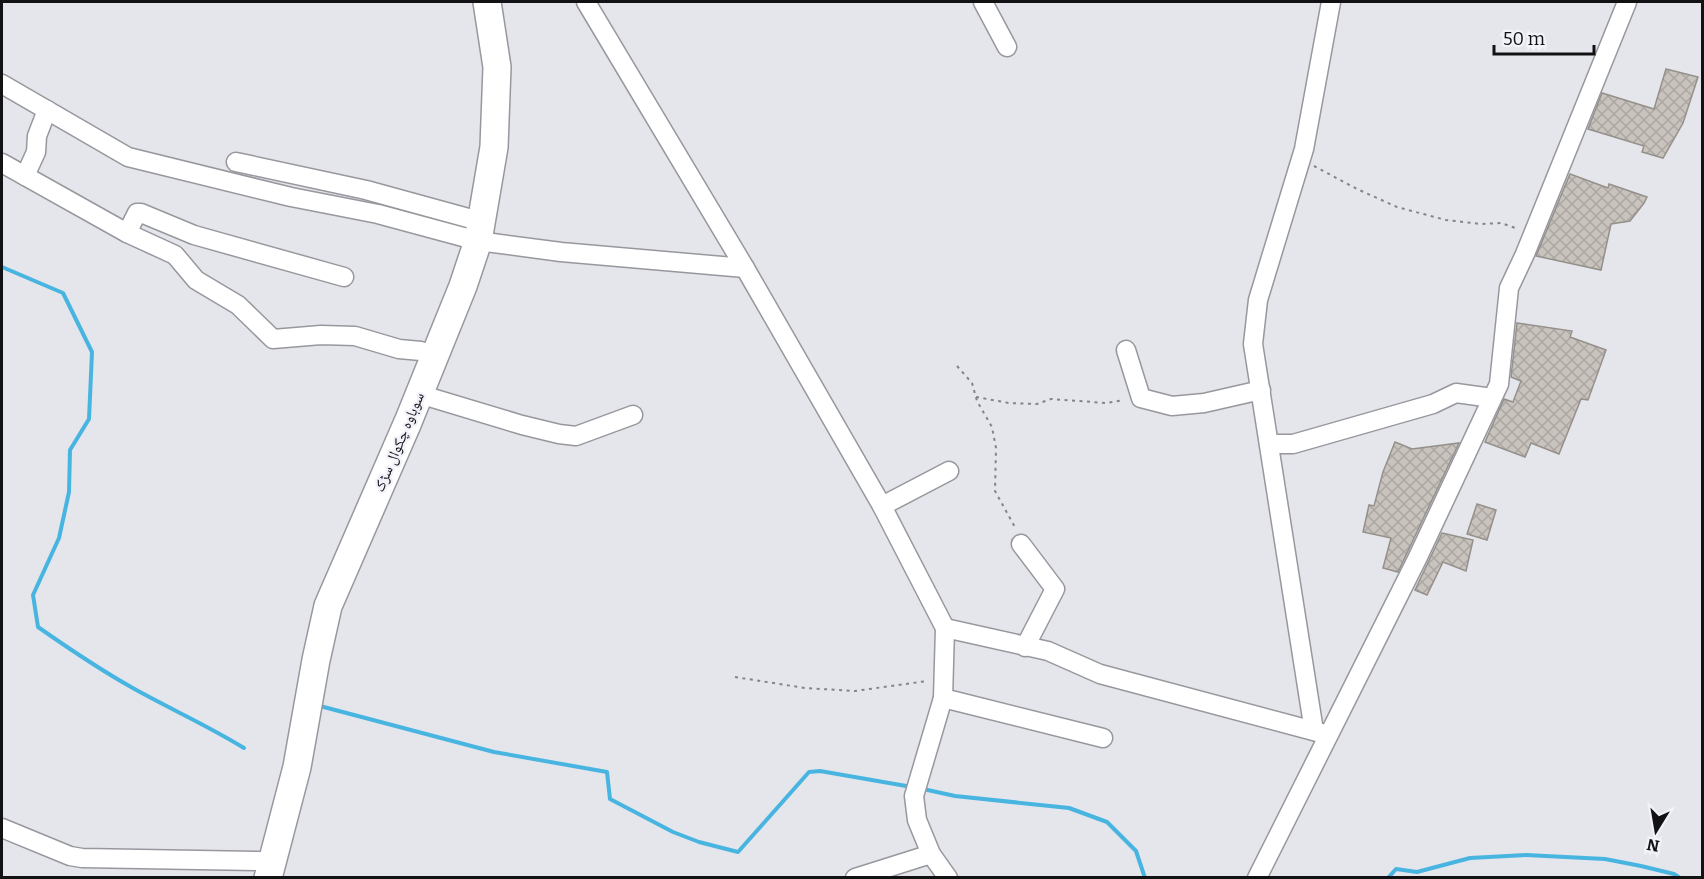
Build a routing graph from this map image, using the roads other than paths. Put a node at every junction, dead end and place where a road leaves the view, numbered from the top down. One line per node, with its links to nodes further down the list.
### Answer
1 (471, 2): 13 (highway)
2 (487, 2): 13 (highway, سوہاوہ چکوال سڑک)
3 (586, 2): 15 (street)
4 (983, 2): 7 (street)
5 (1331, 2): 19 (street)
6 (1627, 2): 21 (street)
7 (1007, 47)
8 (2, 84): 9 (street)
9 (47, 110): 12 (street); 13 (street)
10 (236, 162): 13 (street)
11 (2, 163): 12 (street)
12 (25, 176): 14 (street)
13 (470, 232): 15 (street); 18 (highway); 20 (highway, سوہاوہ چکوال سڑک)
14 (127, 233): 16 (street); 18 (street)
15 (745, 268): 25 (street)
16 (344, 277)
17 (1126, 350): 19 (street)
18 (421, 351): 34 (highway)
19 (1261, 390): 23 (street)
20 (419, 394): 22 (street); 34 (highway, سوہاوہ چکوال سڑک)
21 (1492, 398): 23 (street); 30 (street)
22 (633, 415)
23 (1269, 444): 30 (street)
24 (950, 471): 25 (street)
25 (882, 506): 27 (street)
26 (1021, 544): 28 (street)
27 (945, 628): 28 (street); 29 (street)
28 (1025, 647): 30 (street)
29 (943, 698): 31 (street); 33 (street)
30 (1322, 733): 37 (street)
31 (1103, 738)
32 (2, 828): 34 (street)
33 (931, 854): 35 (street); 36 (street)
34 (261, 872)
35 (855, 878)
36 (948, 878)
37 (1257, 878)

